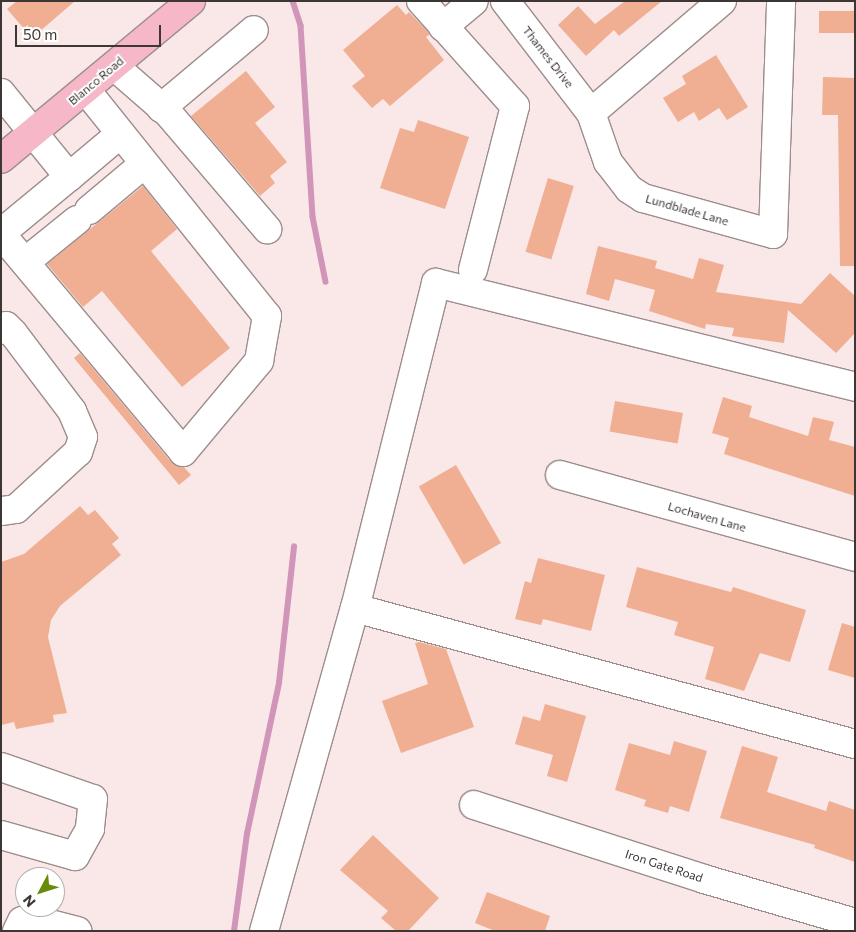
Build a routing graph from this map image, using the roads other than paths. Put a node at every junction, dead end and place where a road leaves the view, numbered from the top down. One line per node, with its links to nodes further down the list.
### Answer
1 (191, 1): 9 (main road, Blanco Road)
2 (420, 1): 7 (street)
3 (474, 1): 7 (street)
4 (722, 1): 13 (street)
5 (781, 1): 13 (street, Lundblade Lane)
6 (506, 2): 13 (street, Thames Drive)
7 (443, 27): 22 (street)
8 (254, 30): 12 (street)
9 (114, 66): 10 (main road, Blanco Road); 12 (street)
10 (86, 90): 14 (main road, Blanco Road); 15 (street)
11 (1, 93): 14 (street)
12 (161, 108): 19 (street)
13 (591, 113)
14 (34, 133): 16 (main road, Blanco Road); 18 (street)
15 (120, 134): 17 (street); 18 (street)
16 (1, 159)
17 (144, 164): 21 (street); 21 (street)
18 (69, 177): 20 (street)
19 (267, 229)
20 (1, 233): 21 (street)
21 (25, 262)
22 (472, 270)
23 (3, 326): 26 (street)
24 (855, 387): 28 (street)
25 (560, 475): 27 (street, Lochaven Lane)
26 (1, 511)
27 (855, 557)
28 (355, 608): 29 (street); 36 (street)
29 (855, 744)
30 (1, 767): 32 (street)
31 (474, 805): 33 (street, Iron Gate Road)
32 (1, 835)
33 (846, 924)
34 (17, 931): 35 (street)
35 (77, 931)
36 (264, 931)

